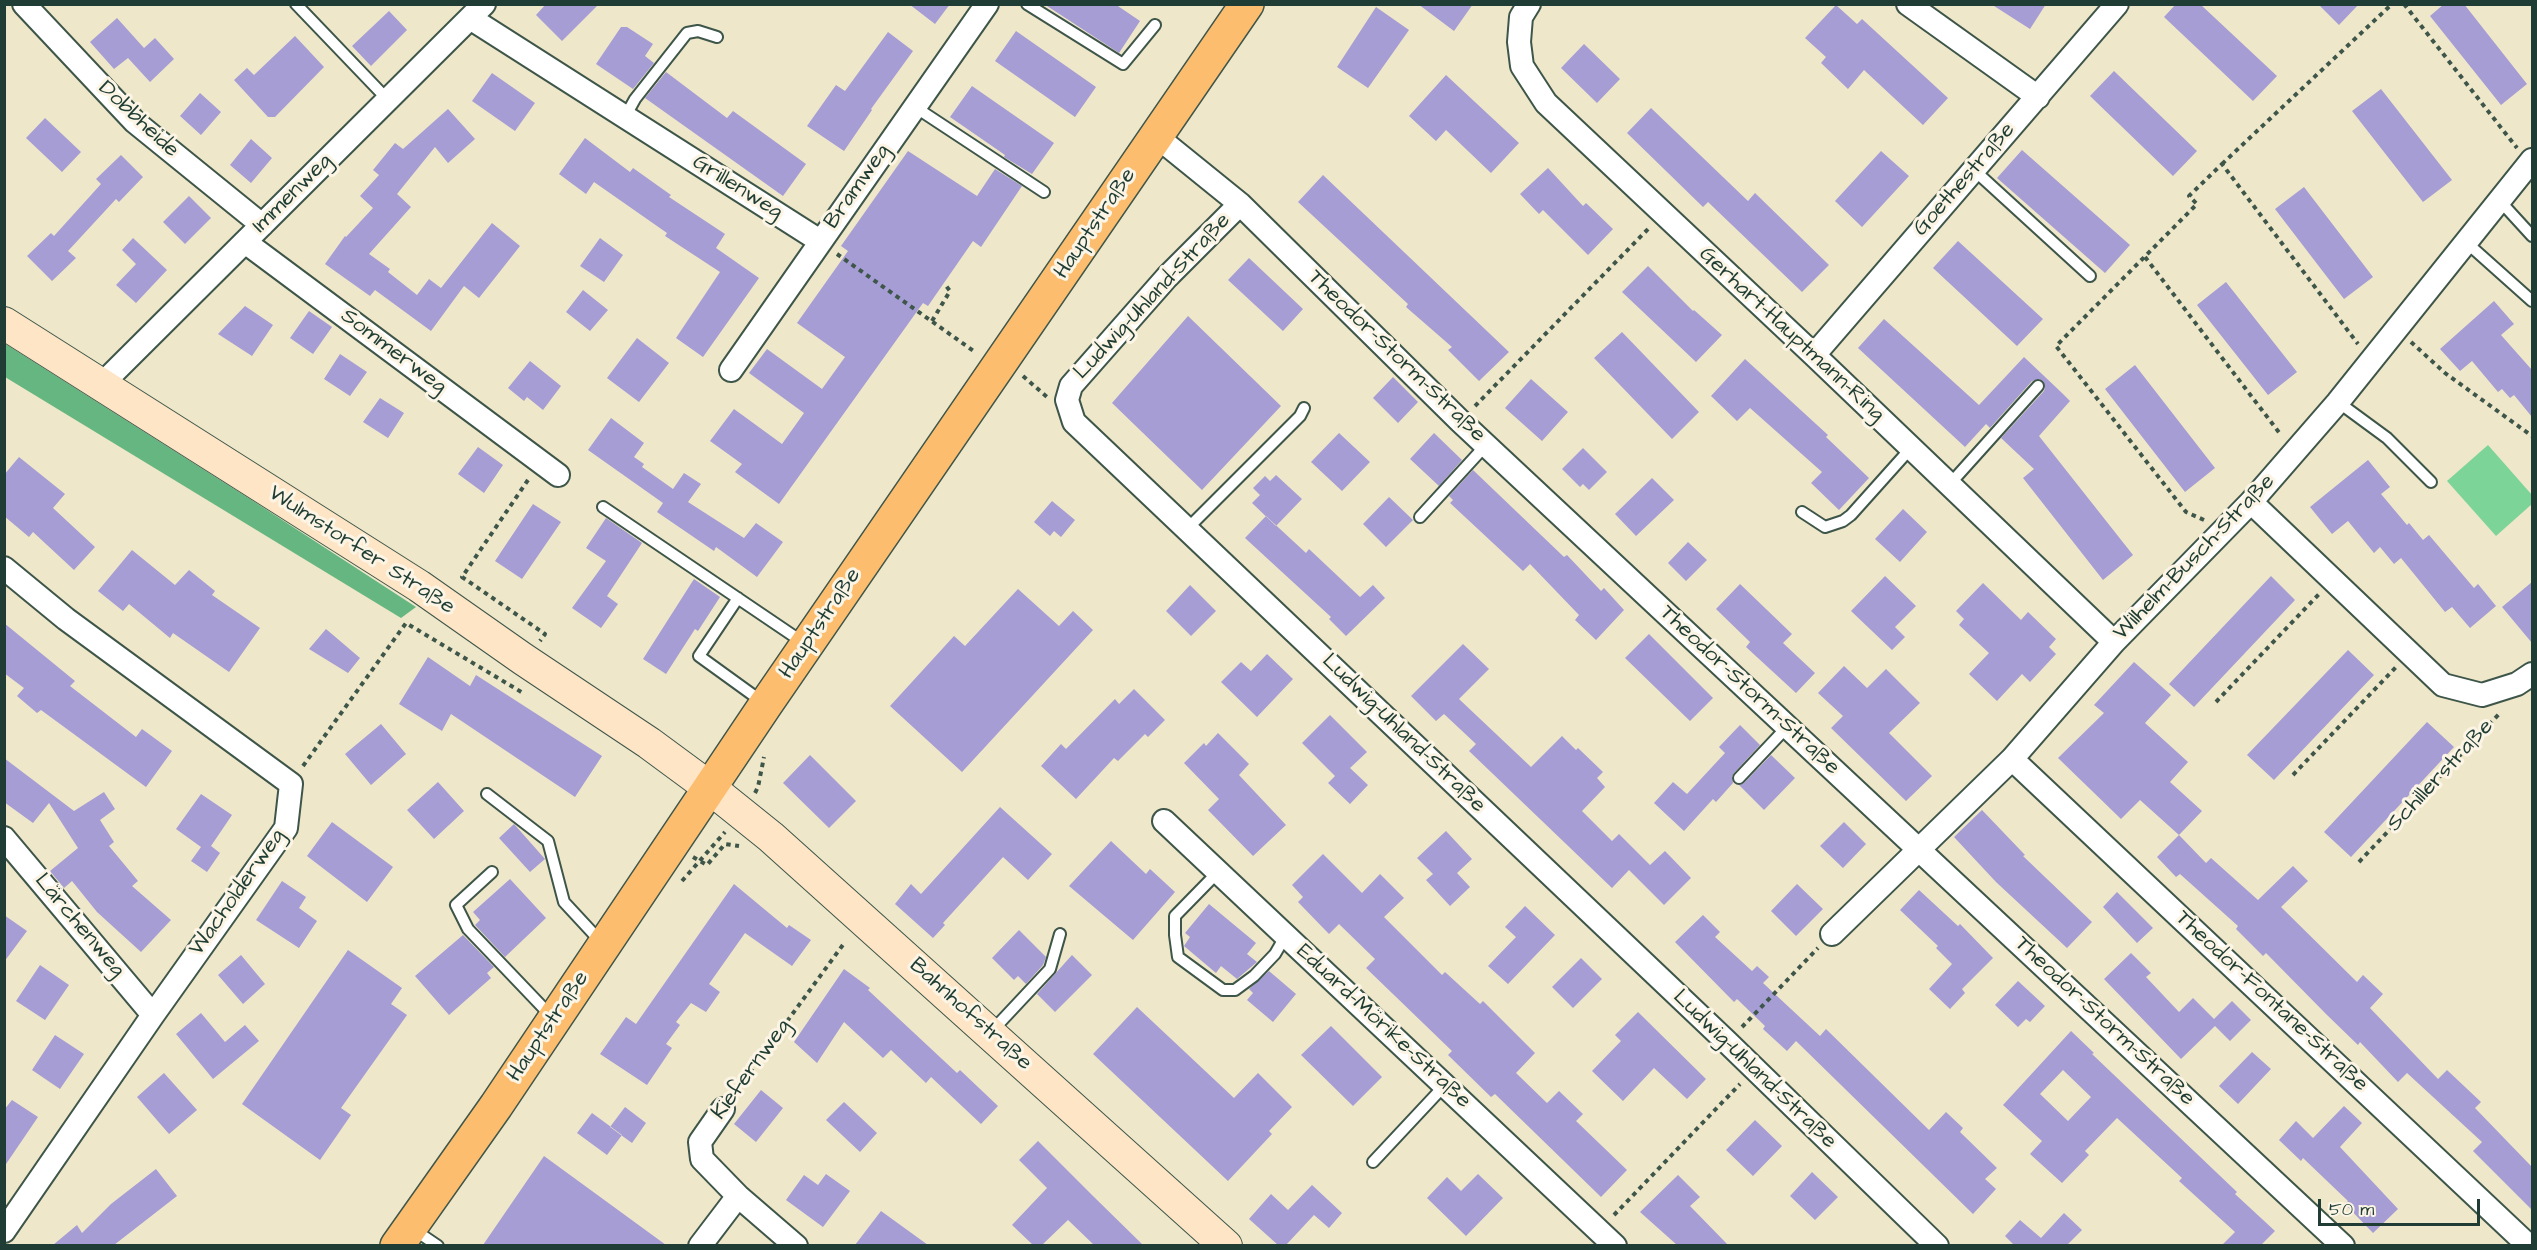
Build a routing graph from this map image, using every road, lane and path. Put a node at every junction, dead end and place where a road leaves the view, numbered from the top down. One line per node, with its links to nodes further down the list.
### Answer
1 (24, 4): 26 (street, Dobbheide)
2 (296, 4): 15 (lane)
3 (987, 4): 16 (street, Bramweg)
4 (1028, 4): 12 (lane)
5 (1247, 4): 18 (main road, Hauptstraße)
6 (1530, 4): 25 (street, Gerhart-Hauptmann-Ring)
7 (1908, 4): 14 (street)
8 (2117, 4): 14 (street, Goethestraße)
9 (2392, 4): 20 (path)
10 (2404, 4): 19 (path)
11 (477, 11): 15 (street, Immenweg); 17 (street, Grillenweg)
12 (1155, 25)
13 (717, 37): 17 (lane)
14 (2038, 97): 21 (street, Goethestraße)
15 (388, 100): 26 (street, Immenweg)
16 (915, 107): 22 (lane); 28 (street, Bramweg)
17 (625, 117): 28 (street, Grillenweg)
18 (1156, 135): 24 (street, Theodor-Storm-Straße); 40 (main road, Hauptstraße)
19 (2531, 162): 23 (street, Wilhelm-Busch-Straße)
20 (2222, 164): 31 (path); 39 (path)
21 (1974, 170): 32 (lane); 38 (street, Goethestraße)
22 (1044, 192)
23 (2500, 201): 27 (lane); 30 (street, Wilhelm-Busch-Straße)
24 (1240, 204): 46 (street, Theodor-Storm-Straße); 47 (street, Ludwig-Uhland-Straße)
25 (1663, 214): 38 (street, Gerhart-Hauptmann-Ring); 46 (path)
26 (262, 225): 29 (street, Immenweg)
27 (2532, 236)
28 (820, 241): 35 (path); 41 (street, Bramweg)
29 (244, 242): 42 (street, Immenweg); 52 (street, Sommerweg)
30 (2467, 243): 34 (lane); 37 (street, Wilhelm-Busch-Straße)
31 (2145, 257): 51 (path); 59 (path)
32 (2090, 276)
33 (944, 283): 35 (path)
34 (2532, 301)
35 (932, 321): 40 (path)
36 (4, 323): 42 (main road, Wulmstorfer Straße)
37 (2397, 329): 39 (street, Wilhelm-Busch-Straße); 48 (path)
38 (1814, 355): 50 (street, Gerhart-Hauptmann-Ring)
39 (2371, 362): 44 (street, Wilhelm-Busch-Straße)
40 (1000, 363): 47 (path); 65 (main road, Hauptstraße)
41 (731, 370)
42 (101, 385): 67 (main road, Wulmstorfer Straße)
43 (2038, 386): 54 (lane)
44 (2338, 402): 51 (street, Wilhelm-Busch-Straße); 53 (lane)
45 (1304, 408): 60 (lane)
46 (1460, 421): 49 (street, Theodor-Storm-Straße)
47 (1074, 422): 60 (street, Ludwig-Uhland-Straße)
48 (2532, 436)
49 (1486, 445): 58 (lane); 73 (street, Theodor-Storm-Straße)
50 (1911, 448): 54 (street, Gerhart-Hauptmann-Ring); 57 (lane)
51 (2294, 453): 55 (street, Wilhelm-Busch-Straße)
52 (549, 469): 67 (path)
53 (2431, 482)
54 (1949, 485): 64 (street, Gerhart-Hauptmann-Ring)
55 (2251, 502): 59 (street, Wilhelm-Busch-Straße); 62 (street, Schillerstraße)
56 (603, 507): 63 (lane)
57 (1802, 512)
58 (1420, 517)
59 (2225, 529): 64 (street, Wilhelm-Busch-Straße)
60 (1187, 530): 96 (street, Ludwig-Uhland-Straße)
61 (4, 568): 77 (street)
62 (2332, 580): 66 (street, Schillerstraße); 71 (path)
63 (738, 598): 65 (lane); 72 (lane)
64 (2114, 642): 74 (street, Wilhelm-Busch-Straße)
65 (807, 645): 72 (main road, Hauptstraße)
66 (2409, 653): 69 (street, Schillerstraße); 75 (path)
67 (523, 659): 78 (main road, Wulmstorfer Straße)
68 (2532, 674): 69 (street, Schillerstraße)
69 (2507, 687): 85 (path, Schillerstraße)
70 (526, 695): 77 (path)
71 (2216, 702)
72 (766, 704): 78 (main road, Hauptstraße)
73 (1788, 726): 76 (lane); 84 (street, Theodor-Storm-Straße)
74 (2012, 759): 84 (street, Wilhelm-Busch-Straße); 111 (street, Theodor-Fontane-Straße)
75 (2293, 775)
76 (1739, 778)
77 (291, 784): 93 (street, Wacholderweg)
78 (710, 788): 82 (main road, Hauptstraße); 95 (main road, Bahnhofstraße)
79 (487, 794): 92 (lane)
80 (1164, 821): 87 (street, Eduard-Mörike-Straße)
81 (4, 838): 93 (street, Lärchenweg)
82 (673, 843): 83 (path); 92 (main road, Hauptstraße)
83 (739, 846)
84 (1918, 848): 89 (street, Wilhelm-Busch-Straße); 110 (street, Theodor-Storm-Straße)
85 (2359, 862)
86 (492, 872): 94 (lane)
87 (1218, 872): 90 (street, Eduard-Mörike-Straße); 90 (lane)
88 (1060, 934): 95 (lane)
89 (1832, 934): 96 (path)
90 (1286, 935): 98 (street, Eduard-Mörike-Straße)
91 (845, 942): 99 (path, Kiefernweg)
92 (604, 945): 94 (main road, Hauptstraße)
93 (153, 1015): 102 (street, Wacholderweg)
94 (554, 1020): 103 (main road, Hauptstraße)
95 (990, 1032): 108 (main road, Bahnhofstraße)
96 (1726, 1042): 97 (street, Ludwig-Uhland-Straße)
97 (1754, 1069): 104 (path); 109 (street, Ludwig-Uhland-Straße)
98 (1445, 1085): 100 (lane); 104 (street, Eduard-Mörike-Straße)
99 (723, 1109): 101 (street, Kiefernweg)
100 (1373, 1162)
101 (738, 1196): 106 (street); 107 (street, Kiefernweg)
102 (4, 1231)
103 (404, 1236): 105 (lane)
104 (1603, 1241)
105 (438, 1245)
106 (700, 1245)
107 (796, 1245)
108 (1226, 1245)
109 (1937, 1245)
110 (2343, 1245)
111 (2529, 1245)

